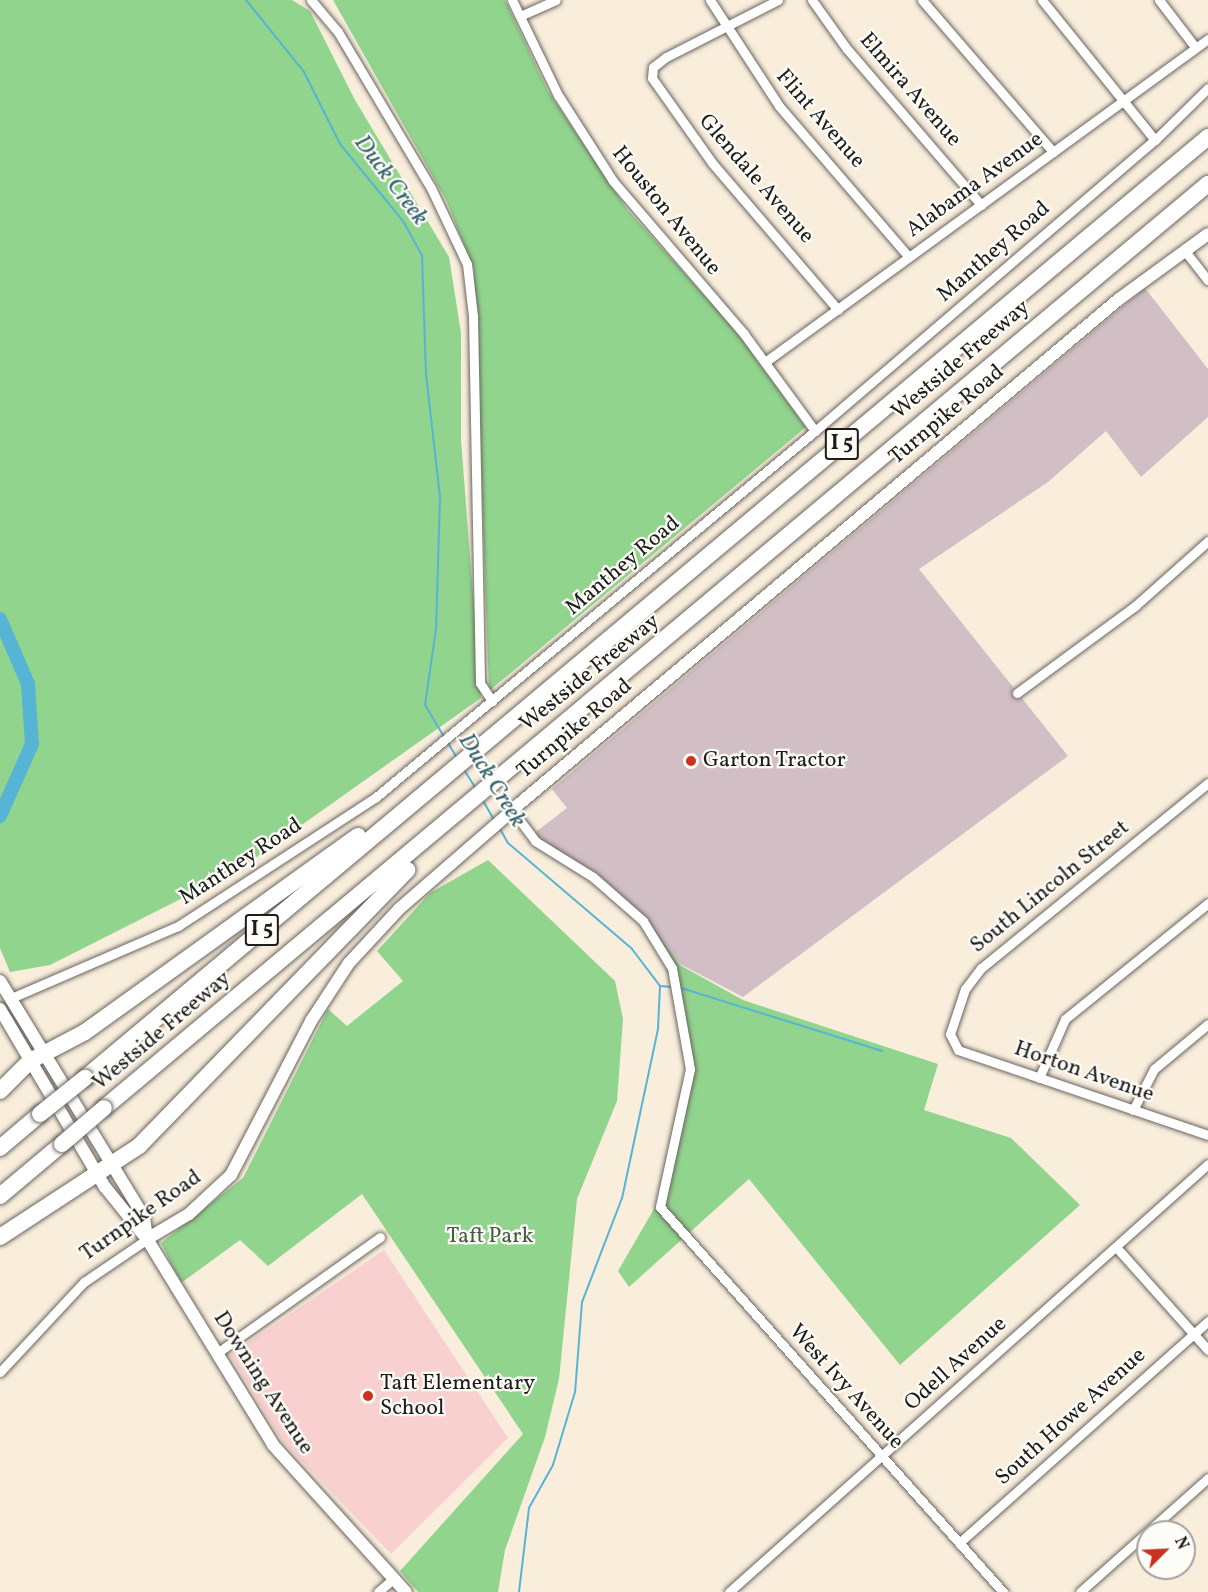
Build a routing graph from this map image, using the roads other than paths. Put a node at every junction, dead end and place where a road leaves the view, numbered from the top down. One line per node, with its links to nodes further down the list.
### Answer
1 (311, 0): 34 (street)
2 (512, 0): 10 (street, Houston Avenue)
3 (556, 0): 10 (street)
4 (710, 0): 11 (street, Flint Avenue)
5 (778, 0): 11 (street)
6 (812, 0): 23 (street, Elmira Avenue)
7 (922, 0): 19 (street)
8 (1042, 0): 15 (street)
9 (1159, 0): 13 (street)
10 (519, 16): 30 (street, Houston Avenue)
11 (723, 25): 27 (street, Flint Avenue); 29 (street, Glendale Avenue)
12 (1208, 39): 13 (street, Alabama Avenue)
13 (1196, 47): 15 (street, Alabama Avenue)
14 (1208, 88): 18 (street, Manthey Road)
15 (1124, 100): 18 (street); 19 (street, Alabama Avenue)
16 (1208, 127): 21 (highway)
17 (1208, 137): 21 (highway, Westside Freeway / I 5)
18 (1155, 140): 31 (street, Manthey Road)
19 (1053, 153): 23 (street, Alabama Avenue)
20 (1208, 184): 24 (highway, Westside Freeway / I 5)
21 (1145, 190): 36 (highway, Westside Freeway / I 5)
22 (1208, 198): 24 (highway)
23 (981, 205): 27 (street, Alabama Avenue)
24 (1163, 218): 38 (highway, Westside Freeway / I 5)
25 (1208, 234): 26 (street, Turnpike Road)
26 (1185, 251): 28 (street); 37 (street, Turnpike Road)
27 (909, 257): 29 (street, Alabama Avenue)
28 (1208, 280)
29 (838, 310): 30 (street, Alabama Avenue)
30 (765, 363): 31 (street, Houston Avenue)
31 (815, 431): 34 (street, Manthey Road)
32 (1208, 541): 33 (street)
33 (1017, 693)
34 (492, 701): 42 (street, Manthey Road)
35 (1208, 783): 45 (street, South Lincoln Street)
36 (407, 808): 46 (highway); 51 (highway, Westside Freeway / I 5, bridge)
37 (509, 812): 57 (street, Turnpike Road); 64 (street, West Ivy Avenue)
38 (457, 813): 53 (highway); 54 (highway, Westside Freeway / I 5, bridge)
39 (1208, 903): 47 (street)
40 (0, 981): 42 (street, Downing Avenue)
41 (0, 990): 42 (street)
42 (11, 998): 46 (street, Downing Avenue)
43 (0, 1009): 46 (street, Downing Avenue)
44 (1208, 1024): 49 (street)
45 (950, 1042): 47 (street, Horton Avenue)
46 (36, 1057): 48 (highway); 53 (street, Downing Avenue)
47 (1039, 1078): 49 (street, Horton Avenue)
48 (0, 1091)
49 (1133, 1110): 50 (street, Horton Avenue)
50 (1208, 1135)
51 (0, 1148)
52 (1208, 1164): 58 (street, Odell Avenue)
53 (103, 1168): 55 (highway); 57 (street, Downing Avenue)
54 (0, 1196)
55 (0, 1237)
56 (380, 1237): 62 (street)
57 (147, 1239): 62 (street, Downing Avenue); 63 (street, Turnpike Road)
58 (1116, 1247): 60 (street); 64 (street, Odell Avenue)
59 (1208, 1321): 60 (street, South Howe Avenue)
60 (1194, 1334): 61 (street); 66 (street, South Howe Avenue)
61 (1208, 1350)
62 (217, 1353): 67 (street, Downing Avenue)
63 (0, 1372)
64 (882, 1457): 66 (street, West Ivy Avenue); 70 (street, Odell Avenue)
65 (1208, 1478): 72 (street)
66 (959, 1543): 71 (street, West Ivy Avenue)
67 (394, 1578): 68 (street); 69 (street, Downing Avenue)
68 (378, 1592)
69 (406, 1592)
70 (729, 1592)
71 (1003, 1592)
72 (1080, 1592)

